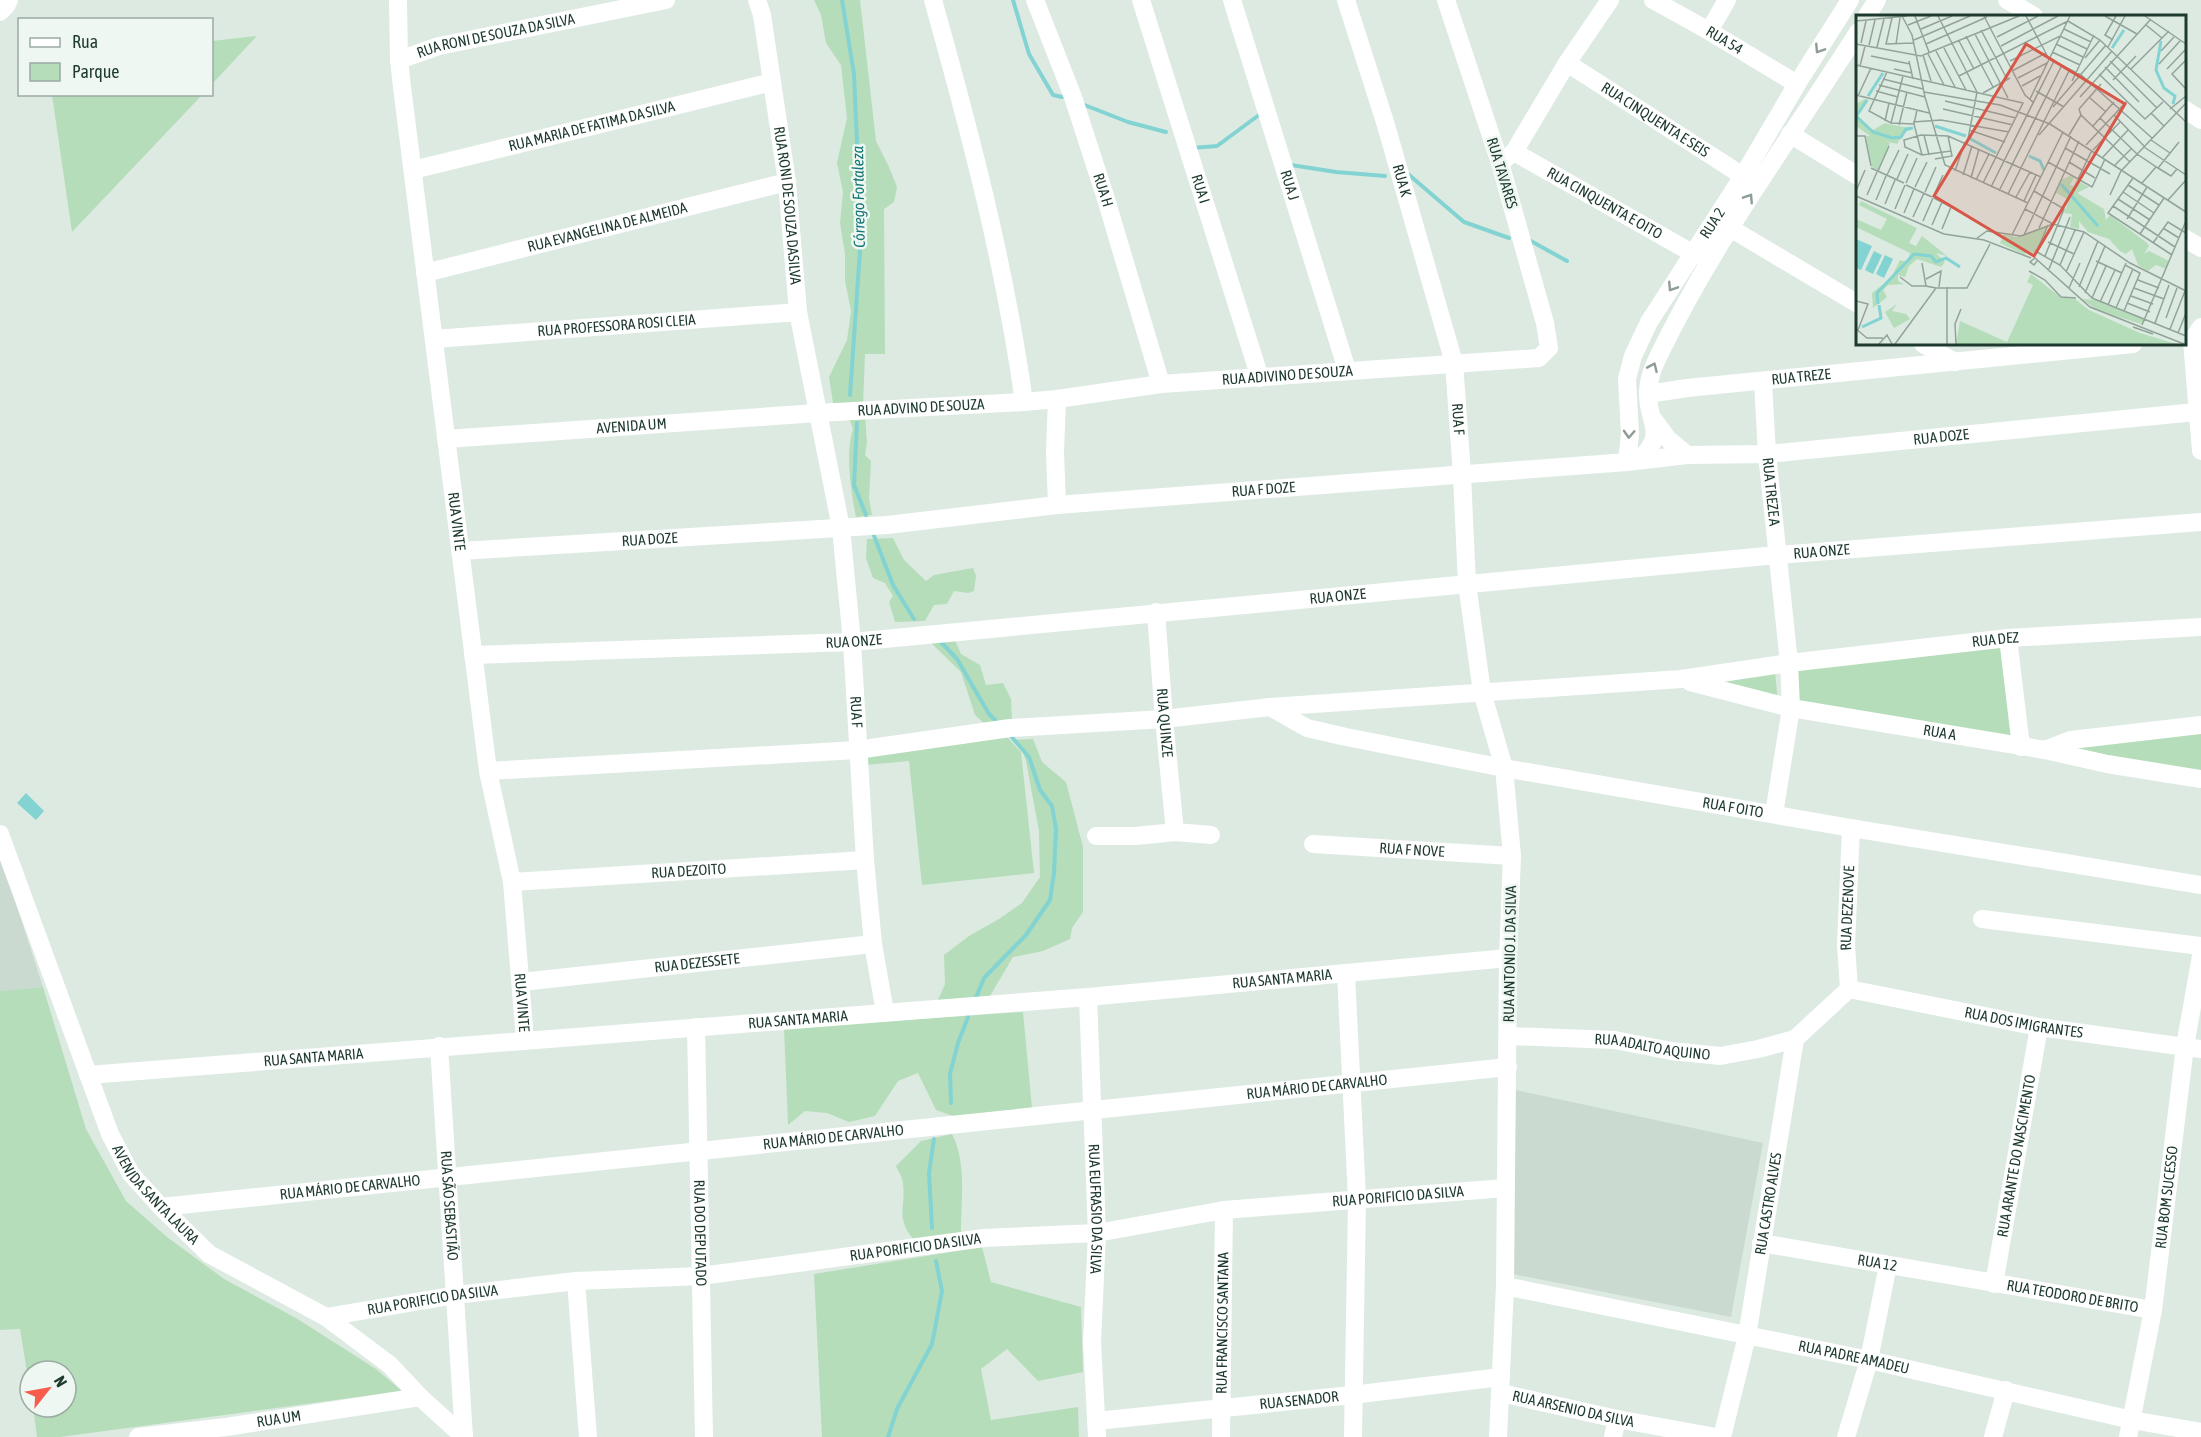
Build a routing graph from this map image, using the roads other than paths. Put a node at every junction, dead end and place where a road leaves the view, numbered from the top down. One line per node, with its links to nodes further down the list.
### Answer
1 (9, 0): 17 (street)
2 (398, 0): 23 (street, RUA VINTE)
3 (666, 0): 23 (street, RUA RONI DE SOUZA DA SILVA)
4 (933, 0): 56 (street)
5 (1035, 0): 53 (street, RUA H)
6 (1141, 0): 51 (street, RUA I)
7 (1232, 0): 50 (street, RUA J)
8 (1346, 0): 49 (street, RUA K)
9 (1446, 0): 31 (street, RUA TAVARES)
10 (1610, 0): 24 (street)
11 (1653, 0): 21 (street, RUA 54)
12 (1727, 0): 21 (street)
13 (1850, 0): 20 (street, RUA 2)
14 (1877, 0): 18 (street)
15 (2007, 0): 19 (street)
16 (764, 5): 25 (street, RUA RONI DE SOUZA DASILVA)
17 (0, 12)
18 (1868, 15)
19 (2032, 15)
20 (1832, 29): 22 (street); 26 (street, RUA 2, one-way to 26)
21 (1709, 31): 26 (street, RUA 54)
22 (1856, 38): 29 (street, RUA 2)
23 (399, 60): 32 (street, RUA VINTE)
24 (1567, 63): 30 (street); 34 (street, RUA CINQUENTA E SEIS)
25 (772, 82): 32 (street, RUA MARIA DE FATIMA DA SILVA); 35 (street, RUA RONI DE SOUZA DASILVA)
26 (1797, 84): 34 (street, RUA 2)
27 (2186, 111): 28 (street)
28 (2201, 120)
29 (1790, 134): 33 (street); 36 (street, RUA 2, one-way to 29)
30 (1514, 152): 31 (street); 39 (street, RUA CINQUENTA E OITO)
31 (1500, 163): 47 (street, RUA TAVARES)
32 (412, 170): 40 (street, RUA VINTE)
33 (1856, 175)
34 (1743, 176): 39 (street, RUA 2)
35 (787, 182): 40 (street, RUA EVANGELINA DE ALMEIDA); 42 (street, RUA RONI DE SOUZA DASILVA)
36 (1730, 228): 39 (street, RUA 2); 41 (street)
37 (2186, 239): 38 (street)
38 (2201, 248)
39 (1703, 257): 54 (street, RUA 2, one-way to 39); 64 (street, RUA 2, one-way to 64)
40 (425, 273): 44 (street, RUA VINTE)
41 (1856, 303)
42 (798, 312): 44 (street, RUA PROFESSORA ROSI CLEIA); 58 (street, RUA RONI DE SOUZA DASILVA)
43 (2195, 338): 57 (street)
44 (434, 339): 60 (street, RUA VINTE)
45 (1925, 345): 48 (street)
46 (2123, 345): 48 (street, RUA TREZE)
47 (1549, 348): 49 (street, RUA ADIVINO DE SOUZA)
48 (1954, 362): 52 (street, RUA TREZE)
49 (1454, 363): 50 (street, RUA ADIVINO DE SOUZA); 65 (street, RUA F)
50 (1347, 370): 51 (street, RUA ADIVINO DE SOUZA)
51 (1260, 378): 53 (street, RUA ADIVINO DE SOUZA)
52 (1762, 382): 54 (street, RUA TREZE); 62 (street, RUA TREZE A)
53 (1161, 384): 55 (street, RUA ADIVINO DE SOUZA)
54 (1648, 394): 59 (street, RUA 2)
55 (1057, 399): 56 (street, RUA ADIVINO DE SOUZA); 66 (street)
56 (1024, 402): 58 (street, RUA ADVINO DE SOUZA)
57 (2196, 412): 61 (street); 62 (street, RUA DOZE)
58 (817, 413): 60 (street, AVENIDA UM); 68 (street, RUA F)
59 (1653, 419): 63 (street, RUA 2); 64 (street, RUA 2)
60 (446, 439): 69 (street, RUA VINTE)
61 (2201, 451)
62 (1767, 454): 63 (street, RUA DOZE); 70 (street, RUA TREZE A)
63 (1687, 455): 64 (street, RUA F DOZE)
64 (1633, 461): 65 (street, RUA F DOZE)
65 (1462, 475): 66 (street, RUA F DOZE); 71 (street, RUA ANTONIO J. DA SILVA)
66 (1058, 505): 68 (street, RUA F DOZE)
67 (2201, 522): 70 (street, RUA ONZE)
68 (841, 528): 69 (street, RUA DOZE); 75 (street, RUA F)
69 (460, 551): 76 (street, RUA VINTE)
70 (1777, 555): 71 (street, RUA ONZE); 77 (street, RUA TREZE A)
71 (1467, 584): 72 (street, RUA ONZE); 79 (street, RUA ANTONIO J. DA SILVA)
72 (1156, 612): 75 (street, RUA ONZE); 82 (street, RUA QUINZE)
73 (2201, 627): 74 (street, RUA DEZ)
74 (2008, 638): 77 (street, RUA DEZ); 84 (street)
75 (852, 642): 76 (street, RUA ONZE); 85 (street, RUA F)
76 (473, 655): 88 (street, RUA VINTE)
77 (1789, 663): 78 (street, RUA DEZ); 81 (street, RUA TREZE A)
78 (1681, 679): 79 (street); 81 (street, RUA A)
79 (1482, 692): 80 (street); 87 (street, RUA ANTONIO J. DA SILVA)
80 (1270, 707): 82 (street); 87 (street, RUA F OITO)
81 (1791, 708): 84 (street, RUA A); 90 (street, RUA TREZE A)
82 (1164, 719): 85 (street); 92 (street, RUA QUINZE)
83 (2201, 725): 86 (street)
84 (2022, 747): 86 (street, RUA A)
85 (857, 750): 88 (street); 98 (street, RUA F)
86 (2045, 750): 89 (street, RUA A)
87 (1504, 768): 90 (street, RUA F OITO); 97 (street, RUA ANTONIO J. DA SILVA)
88 (488, 771): 99 (street, RUA VINTE)
89 (2201, 780)
90 (1774, 814): 91 (street, RUA F OITO)
91 (1851, 828): 100 (street, RUA F OITO); 108 (street, RUA DEZENOVE)
92 (1175, 832): 94 (street); 95 (street)
93 (0, 834): 119 (street, AVENIDA SANTA LAURA)
94 (1211, 835)
95 (1096, 836)
96 (1312, 844): 97 (street, RUA F NOVE)
97 (1512, 856): 105 (street, RUA ANTONIO J. DA SILVA)
98 (865, 860): 99 (street, RUA DEZOITO); 102 (street, RUA F)
99 (512, 882): 107 (street, RUA VINTE)
100 (2201, 885)
101 (1982, 919): 103 (street)
102 (873, 944): 107 (street, RUA DEZESSETE); 110 (street, RUA F)
103 (2201, 946)
104 (2201, 956): 117 (street, RUA BOM SUCESSO)
105 (1508, 958): 106 (street, RUA SANTA MARIA); 113 (street, RUA ANTONIO J. DA SILVA)
106 (1346, 973): 109 (street, RUA SANTA MARIA); 120 (street)
107 (521, 982): 115 (street, RUA VINTE)
108 (1849, 989): 112 (street, RUA DOS IMIGRANTES); 114 (street)
109 (1088, 997): 110 (street, RUA SANTA MARIA); 121 (street, RUA EUFRASIO DA SILVA)
110 (885, 1012): 111 (street, RUA SANTA MARIA)
111 (696, 1027): 115 (street, RUA SANTA MARIA); 122 (street, RUA DO DEPUTADO)
112 (2039, 1027): 117 (street, RUA DOS IMIGRANTES); 133 (street, RUA ARANTE DO NASCIMENTO)
113 (1509, 1036): 114 (street, RUA ADALTO AQUINO); 118 (street, RUA ANTONIO J. DA SILVA)
114 (1796, 1039): 129 (street, RUA CASTRO ALVES)
115 (525, 1040): 116 (street, RUA SANTA MARIA)
116 (439, 1046): 119 (street, RUA SANTA MARIA); 123 (street, RUA SÃO SEBASTIÃO)
117 (2193, 1047): 136 (street, RUA BOM SUCESSO)
118 (1508, 1067): 120 (street, RUA MÁRIO DE CARVALHO); 124 (street, RUA ANTONIO J. DA SILVA)
119 (88, 1075): 126 (street, AVENIDA SANTA LAURA)
120 (1352, 1085): 121 (street, RUA MÁRIO DE CARVALHO); 125 (street)
121 (1093, 1110): 122 (street, RUA MÁRIO DE CARVALHO); 128 (street, RUA EUFRASIO DA SILVA)
122 (698, 1151): 123 (street, RUA MÁRIO DE CARVALHO); 131 (street, RUA DO DEPUTADO)
123 (447, 1177): 126 (street, RUA MÁRIO DE CARVALHO); 135 (street, RUA SÃO SEBASTIÃO)
124 (1504, 1188): 125 (street, RUA PORIFICIO DA SILVA); 134 (street, RUA ANTONIO J. DA SILVA)
125 (1357, 1199): 127 (street, RUA PORIFICIO DA SILVA); 142 (street)
126 (161, 1207): 137 (street, AVENIDA SANTA LAURA)
127 (1224, 1210): 128 (street, RUA PORIFICIO DA SILVA); 144 (street, RUA FRANCISCO SANTANA)
128 (1097, 1233): 131 (street, RUA PORIFICIO DA SILVA); 147 (street, RUA EUFRASIO DA SILVA)
129 (1761, 1243): 130 (street, RUA 12); 138 (street, RUA CASTRO ALVES)
130 (1888, 1265): 133 (street, RUA 12); 139 (street)
131 (701, 1276): 132 (street, RUA PORIFICIO DA SILVA); 153 (street, RUA DO DEPUTADO)
132 (576, 1281): 135 (street, RUA PORIFICIO DA SILVA); 152 (street)
133 (1994, 1284): 136 (street, RUA TEODORO DE BRITO)
134 (1505, 1286): 138 (street, RUA PADRE AMADEU); 140 (street, RUA ANTONIO J. DA SILVA)
135 (456, 1295): 137 (street, RUA PORIFICIO DA SILVA); 151 (street, RUA SÃO SEBASTIÃO)
136 (2153, 1310): 146 (street, RUA BOM SUCESSO)
137 (326, 1317): 143 (street, AVENIDA SANTA LAURA)
138 (1748, 1336): 139 (street, RUA PADRE AMADEU); 159 (street, RUA CASTRO ALVES)
139 (1869, 1360): 141 (street, RUA PADRE AMADEU); 160 (street)
140 (1501, 1385): 142 (street, RUA SENADOR); 145 (street, RUA ARSENIO DA SILVA); 156 (street, RUA ANTONIO J. DA SILVA)
141 (2006, 1390): 146 (street, RUA PADRE AMADEU); 161 (street)
142 (1352, 1395): 144 (street, RUA SENADOR); 155 (street)
143 (420, 1397): 148 (street, RUA UM); 151 (street, AVENIDA SANTA LAURA)
144 (1221, 1408): 147 (street, RUA SENADOR); 154 (street, RUA FRANCISCO SANTANA)
145 (1617, 1419): 157 (street); 158 (street, RUA ARSENIO DA SILVA)
146 (2130, 1428): 149 (street, RUA PADRE AMADEU)
147 (1096, 1429)
148 (227, 1432): 150 (street, RUA UM)
149 (2201, 1432)
150 (138, 1437)
151 (464, 1437)
152 (588, 1437)
153 (704, 1437)
154 (1221, 1437)
155 (1353, 1437)
156 (1498, 1437)
157 (1613, 1437)
158 (1716, 1437)
159 (1722, 1437)
160 (1846, 1437)
161 (1993, 1437)

